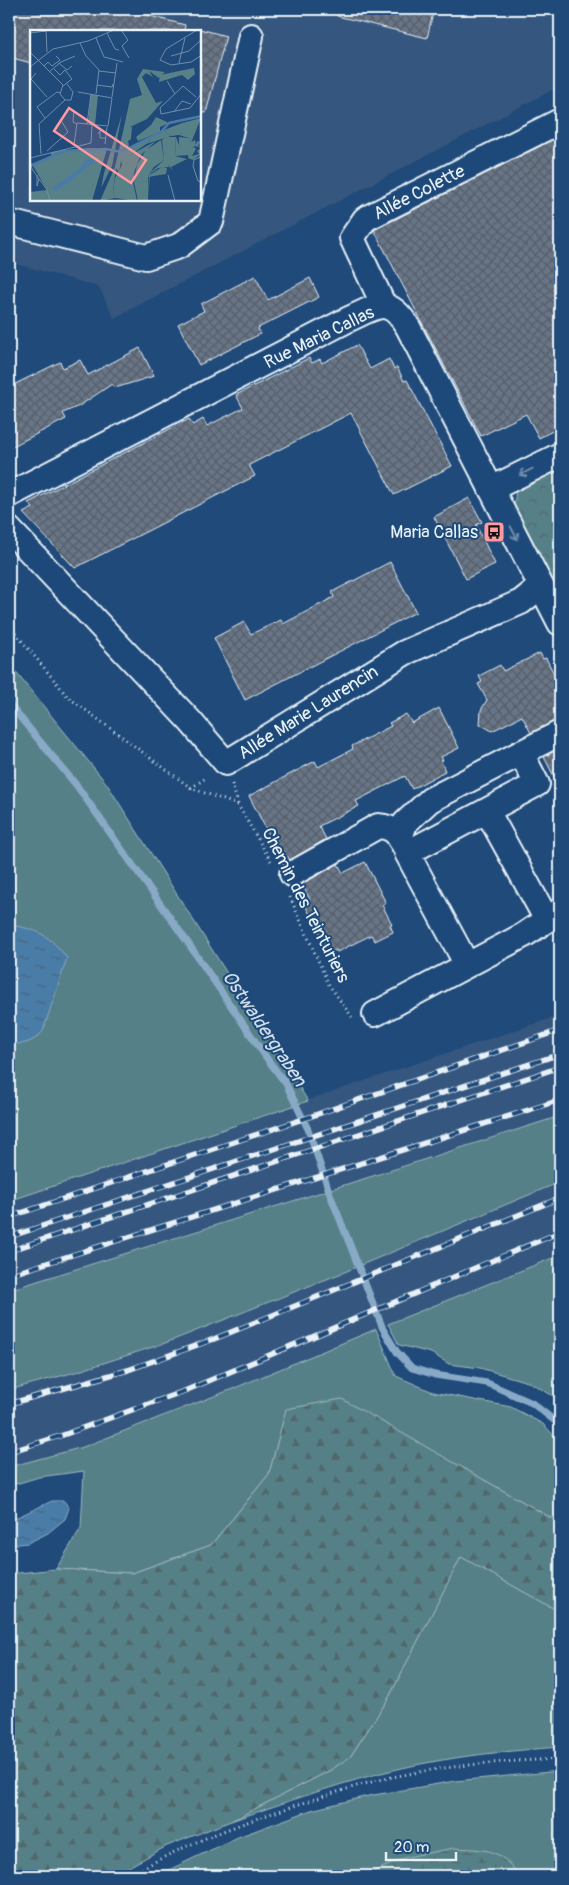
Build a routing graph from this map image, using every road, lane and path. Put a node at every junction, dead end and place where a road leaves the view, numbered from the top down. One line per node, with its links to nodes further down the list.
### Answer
1 (251, 36): 3 (street)
2 (560, 121): 4 (street, Allée Colette)
3 (9, 222)
4 (384, 306): 6 (street, Rue Maria Callas); 7 (street, Rue Maria Callas)
5 (560, 454): 6 (street, one-way to 6)
6 (492, 489): 9 (street, Rue Maria Callas, one-way to 9)
7 (9, 495)
8 (9, 529): 9 (street, Allée Marie Laurencin)
9 (541, 586): 10 (street, Rue Maria Callas)
10 (560, 623)
11 (9, 625): 17 (path, Chemin des Teinturiers)
12 (560, 734): 13 (street)
13 (521, 753): 14 (street); 15 (street)
14 (452, 788): 15 (street); 16 (street)
15 (478, 816): 16 (street); 18 (street)
16 (404, 846): 17 (street); 19 (street)
17 (285, 878): 20 (path, Chemin des Teinturiers)
18 (553, 915): 19 (street)
19 (467, 965): 20 (street)
20 (375, 1014)
21 (560, 1759): 22 (path)
22 (129, 1876)

